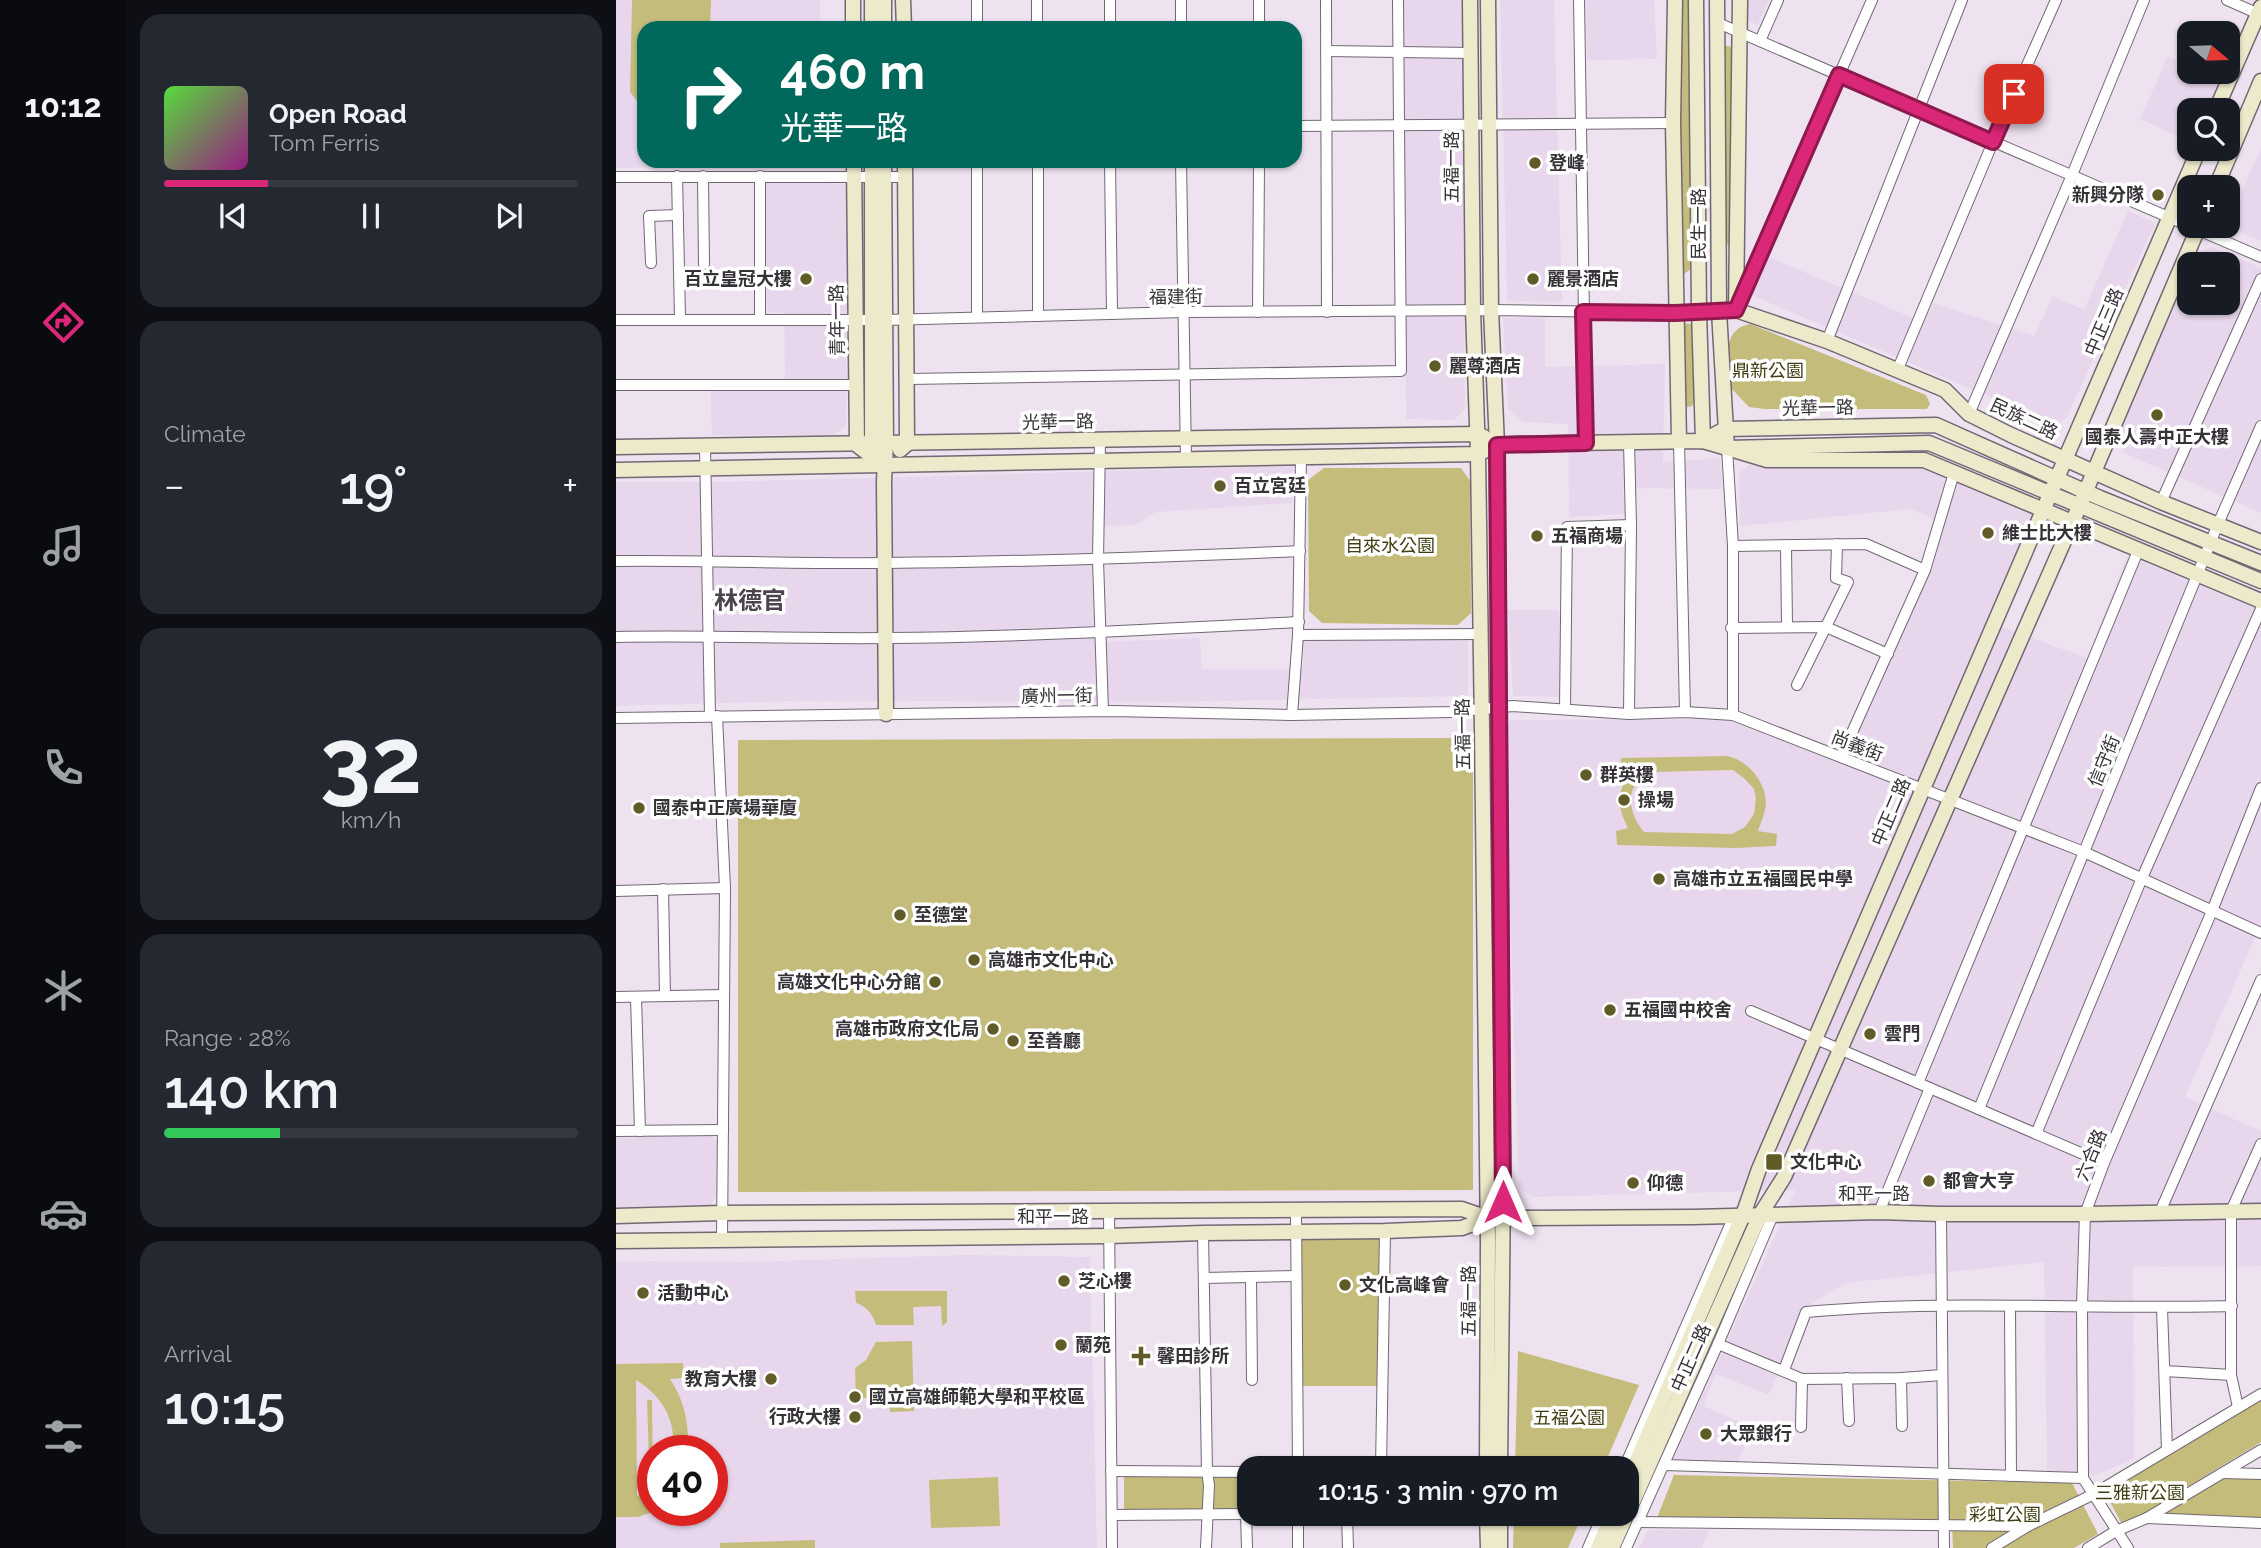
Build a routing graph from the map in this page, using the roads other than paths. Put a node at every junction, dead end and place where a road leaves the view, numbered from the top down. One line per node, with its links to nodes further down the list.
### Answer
1 (853, 0): 26 (street)
2 (872, 0): 27 (street)
3 (884, 0): 28 (street)
4 (903, 0): 29 (street)
5 (976, 0): 30 (street)
6 (1037, 0): 31 (street)
7 (1110, 0): 32 (street)
8 (1181, 0): 33 (street)
9 (1259, 0): 34 (street)
10 (1326, 0): 38 (street)
11 (1398, 0): 39 (street)
12 (1470, 0): 40 (street, 五福一路)
13 (1488, 0): 49 (street, 五福一路)
14 (1579, 0): 46 (street)
15 (1675, 0): 45 (street, 民生一路)
16 (1696, 0): 85 (street, 民生一路)
17 (1717, 0): 35 (street, 民生一路)
18 (1740, 0): 36 (street)
19 (1778, 0): 37 (street)
20 (1872, 0): 41 (street)
21 (1962, 0): 44 (street)
22 (2056, 0): 52 (street)
23 (2144, 0): 68 (street)
24 (2227, 0): 25 (street)
25 (2260, 12): 43 (street)
26 (853, 21)
27 (872, 21)
28 (884, 21)
29 (904, 21)
30 (976, 21)
31 (1037, 21)
32 (1110, 21)
33 (1181, 21)
34 (1259, 21)
35 (1718, 23): 36 (street); 86 (street, 民生一路)
36 (1740, 32): 37 (street); 83 (street)
37 (1760, 41): 41 (street)
38 (1326, 51): 39 (street); 51 (street)
39 (1398, 52): 40 (street); 47 (street)
40 (1471, 53): 48 (street, 五福一路)
41 (1839, 75): 44 (street); 83 (street)
42 (2261, 81): 63 (street)
43 (2221, 98)
44 (1918, 109): 52 (street); 101 (street)
45 (1673, 123): 46 (street); 92 (street, 民生一路)
46 (1581, 124): 49 (street); 90 (street)
47 (1399, 125): 48 (street); 51 (street); 84 (street)
48 (1471, 125): 49 (street); 81 (street, 五福一路)
49 (1489, 125): 82 (street, 五福一路)
50 (1302, 126): 51 (street)
51 (1326, 126): 89 (street)
52 (1993, 142): 68 (street); 102 (street)
53 (2194, 161): 73 (street, 中正三路)
54 (854, 168): 67 (street, 青年一路)
55 (875, 168): 70 (street, 青年一路)
56 (881, 168): 70 (street, 青年一路)
57 (905, 168): 71 (street)
58 (976, 168): 94 (street)
59 (1038, 168): 93 (street)
60 (1110, 168): 91 (street)
61 (1181, 168): 87 (street)
62 (1259, 168): 88 (street)
63 (2221, 175)
64 (677, 176): 65 (street); 69 (street); 72 (street)
65 (703, 176): 66 (street); 79 (street)
66 (760, 176): 67 (street); 96 (street)
67 (855, 176): 70 (street); 99 (street, 青年一路)
68 (2072, 176): 73 (street); 107 (street)
69 (616, 177)
70 (878, 177): 71 (street); 100 (street, 青年一路)
71 (905, 177): 97 (street)
72 (678, 215): 78 (street); 95 (street)
73 (2169, 218): 74 (street); 127 (street, 中正三路)
74 (2177, 221)
75 (2194, 238): 132 (street)
76 (2220, 238): 77 (street)
77 (2261, 257)
78 (651, 263)
79 (704, 264)
80 (2261, 279): 137 (street)
81 (1472, 310): 82 (street, 福建街); 84 (street, 福建街); 110 (street, 五福一路)
82 (1491, 310): 90 (street, 福建街); 120 (street, 五福一路)
83 (1736, 310): 86 (street, 福建街); 101 (street, 民族二路)
84 (1402, 311): 89 (street, 福建街); 103 (street)
85 (1699, 311): 86 (street, 福建街); 92 (street, 福建街); 114 (street, 民生一路)
86 (1719, 311): 109 (street, 民生一路)
87 (1184, 312): 88 (street, 福建街); 91 (street, 福建街); 103 (street)
88 (1258, 312): 89 (street, 福建街)
89 (1327, 312)
90 (1583, 312): 92 (street, 福建街); 116 (street)
91 (1112, 313): 93 (street, 福建街)
92 (1675, 313): 113 (street, 民生一路)
93 (1038, 316): 94 (street, 福建街)
94 (976, 317): 97 (street, 福建街)
95 (680, 318): 96 (street, 福建街); 98 (street, 福建街)
96 (760, 319): 99 (street, 福建街)
97 (906, 319): 100 (street, 福建街); 104 (street)
98 (616, 320)
99 (856, 320): 100 (street, 福建街); 105 (street, 青年一路)
100 (878, 320): 118 (street, 青年一路)
101 (1827, 341): 102 (street, 民族二路)
102 (1898, 371): 107 (street, 民族二路)
103 (1186, 375): 104 (street); 111 (street)
104 (908, 379): 119 (street)
105 (857, 384): 106 (street); 117 (street, 青年一路)
106 (616, 385)
107 (1969, 414): 127 (street, 民族二路)
108 (2261, 426): 141 (street, 信守街)
109 (1725, 429): 114 (street, 光華一路); 123 (street, 民生一路); 134 (street, 光華一路)
110 (1477, 434): 111 (street, 光華一路); 120 (street, 光華一路); 124 (street, 五福一路)
111 (1186, 440): 112 (street, 光華一路); 126 (street)
112 (1100, 441): 119 (street, 光華一路); 128 (street)
113 (1679, 441): 114 (street, 光華一路); 115 (street, 光華一路); 176 (street)
114 (1703, 441): 123 (street, 光華一路)
115 (1629, 442): 116 (street, 光華一路); 142 (street)
116 (1586, 443): 120 (street, 光華一路)
117 (857, 444): 118 (street, 光華一路); 122 (street, 光華一路); 129 (street)
118 (879, 444): 119 (street, 光華一路); 129 (street, 青年一路)
119 (907, 444): 129 (street)
120 (1497, 445): 124 (street, 光華一路); 172 (street, 五福一路)
121 (616, 447): 122 (street, 光華一路)
122 (705, 447): 130 (street)
123 (1727, 448): 133 (street, 光華一路); 136 (street, 光華一路); 145 (street)
124 (1478, 454): 125 (street, 光華一路); 165 (street, 五福一路)
125 (1301, 457): 126 (street, 光華一路); 148 (street)
126 (1186, 459): 128 (street, 光華一路)
127 (2065, 460): 132 (street, 民族二路); 134 (street, 中正三路)
128 (1099, 461): 129 (street, 光華一路); 150 (street)
129 (883, 465): 130 (street, 光華一路); 153 (street, 青年一路)
130 (705, 468): 131 (street, 光華一路); 151 (street)
131 (616, 470)
132 (2094, 472): 135 (street); 137 (street, 民族二路)
133 (1954, 473): 139 (street); 155 (street)
134 (2056, 479): 135 (street); 136 (street, 中正三路)
135 (2086, 492): 138 (street); 147 (street)
136 (2050, 494): 138 (street); 139 (street, 中正三路)
137 (2161, 502): 141 (street, 民族二路)
138 (2079, 507): 140 (street); 147 (street)
139 (2043, 510): 140 (street); 185 (street, 中正二路)
140 (2072, 523): 149 (street); 186 (street, 中正二路)
141 (2218, 524): 143 (street, 民族二路); 147 (street, 信守街)
142 (1631, 525): 173 (street); 178 (street)
143 (2261, 542)
144 (1837, 544): 146 (street); 155 (street); 162 (street)
145 (1732, 546): 146 (street); 163 (street)
146 (1786, 547): 161 (street)
147 (2208, 550): 154 (street); 156 (street, 信守街); 157 (street)
148 (1300, 551): 150 (street); 160 (street)
149 (2138, 551): 156 (street); 187 (street)
150 (1098, 559): 153 (street); 164 (street)
151 (707, 560): 152 (street); 153 (street); 166 (street)
152 (616, 561)
153 (884, 563): 169 (street, 青年一路)
154 (2261, 563)
155 (1924, 570): 170 (street)
156 (2198, 574): 158 (street); 188 (street, 信守街)
157 (2261, 581)
158 (2261, 601)
159 (2261, 609): 189 (street)
160 (1299, 622): 164 (street); 167 (street)
161 (1787, 626): 162 (street); 163 (street)
162 (1826, 627): 170 (street); 171 (street)
163 (1731, 628): 180 (street)
164 (1099, 633): 169 (street); 175 (street)
165 (1480, 634): 167 (street); 174 (street, 五福一路)
166 (708, 635): 168 (street); 169 (street); 181 (street)
167 (1298, 635): 179 (street)
168 (616, 637)
169 (885, 638): 177 (street, 青年一路)
170 (1888, 654): 183 (street)
171 (1797, 685)
172 (1499, 707): 173 (street, 尚義街); 174 (street, 廣州一街); 225 (street, 五福一路)
173 (1565, 709): 178 (street, 尚義街)
174 (1482, 710): 179 (street, 廣州一街); 224 (street, 五福一路)
175 (1103, 711): 177 (street, 廣州一街); 179 (street, 廣州一街)
176 (1685, 712): 178 (street, 尚義街); 180 (street, 尚義街)
177 (886, 714): 181 (street, 廣州一街)
178 (1629, 714)
179 (1292, 715)
180 (1733, 715): 183 (street, 尚義街)
181 (713, 716): 182 (street, 廣州一街); 190 (street)
182 (616, 718)
183 (1841, 757): 185 (street, 尚義街)
184 (2261, 788): 193 (street, 六合路)
185 (1923, 789): 186 (street, 尚義街); 201 (street, 中正二路)
186 (1949, 799): 187 (street, 尚義街); 202 (street, 中正二路)
187 (2023, 829): 188 (street, 尚義街); 203 (street)
188 (2084, 852): 189 (street, 尚義街); 205 (street, 信守街)
189 (2142, 878): 193 (street, 尚義街); 209 (street)
190 (725, 888): 191 (street); 196 (street)
191 (663, 889): 192 (street); 197 (street)
192 (616, 891)
193 (2211, 911): 194 (street, 尚義街); 211 (street, 六合路)
194 (2261, 933)
195 (2261, 980): 217 (street)
196 (724, 995): 197 (street); 207 (street)
197 (666, 996): 199 (street)
198 (616, 997): 199 (street)
199 (636, 997): 206 (street)
200 (1751, 1011): 201 (street)
201 (1815, 1039): 202 (street); 223 (street, 中正二路)
202 (1839, 1049): 203 (street); 221 (street, 中正二路)
203 (1918, 1083): 204 (street)
204 (1930, 1088): 205 (street); 216 (street)
205 (1979, 1109): 209 (street)
206 (640, 1130): 207 (street); 208 (street)
207 (723, 1130): 218 (street)
208 (616, 1131)
209 (2036, 1134): 211 (street)
210 (2261, 1144): 214 (street)
211 (2104, 1163): 220 (street, 六合路)
212 (1109, 1211): 213 (street, 和平一路); 218 (street, 和平一路); 229 (street)
213 (1296, 1211): 224 (street, 和平一路); 227 (street)
214 (2231, 1211): 215 (street, 和平一路); 217 (street, 和平一路); 237 (street)
215 (2261, 1211)
216 (1879, 1212): 219 (street, 和平一路); 221 (street, 和平一路)
217 (2160, 1212): 220 (street, 和平一路)
218 (722, 1213): 222 (street, 和平一路); 230 (street)
219 (1941, 1214): 220 (street, 和平一路); 238 (street)
220 (2085, 1214): 235 (street, 六合路)
221 (1767, 1215): 223 (street, 和平一路); 240 (street, 中正二路); 272 (street, 中正二路)
222 (616, 1216)
223 (1738, 1216): 225 (street, 和平一路); 260 (street, 中正二路); 261 (street, 中正二路)
224 (1488, 1217): 225 (street, 和平一路); 226 (street, 和平一路); 258 (street, 五福一路)
225 (1503, 1218): 259 (street, 五福一路)
226 (1385, 1231): 227 (street, 和平一路); 257 (street)
227 (1296, 1232): 228 (street, 和平一路); 232 (street)
228 (1203, 1233): 229 (street, 和平一路); 234 (street)
229 (1109, 1236): 230 (street, 和平一路); 263 (street)
230 (722, 1239): 231 (street, 和平一路)
231 (616, 1241)
232 (1296, 1276): 233 (street); 256 (street)
233 (1251, 1277): 234 (street); 248 (street)
234 (1204, 1278): 264 (street)
235 (2082, 1305): 236 (street); 239 (street); 270 (street, 六合路)
236 (2010, 1306): 238 (street); 269 (street)
237 (2232, 1306): 239 (street); 244 (street)
238 (1942, 1307): 241 (street); 243 (street)
239 (2162, 1308): 242 (street)
240 (1718, 1344): 241 (street); 262 (street, 中正二路)
241 (1784, 1370): 247 (street)
242 (2165, 1371): 244 (street); 254 (street)
243 (1942, 1375): 246 (street); 267 (street)
244 (2231, 1375): 250 (street)
245 (1847, 1378): 246 (street); 247 (street); 251 (street)
246 (1901, 1378): 252 (street)
247 (1802, 1379): 253 (street)
248 (1252, 1380)
249 (2261, 1394): 250 (street)
250 (2238, 1408): 254 (street)
251 (1849, 1422)
252 (1902, 1426)
253 (1801, 1427)
254 (2167, 1450): 271 (street)
255 (2261, 1450): 266 (street)
256 (1298, 1456)
257 (1381, 1456)
258 (1488, 1456)
259 (1500, 1456)
260 (1629, 1456)
261 (1638, 1456)
262 (1664, 1465): 267 (street); 273 (street, 中正二路)
263 (1111, 1471): 264 (street); 275 (street)
264 (1207, 1472): 265 (street); 276 (street)
265 (1237, 1472)
266 (2223, 1473): 268 (street); 278 (street)
267 (1943, 1474): 269 (street); 280 (street)
268 (2261, 1474)
269 (2011, 1476): 270 (street)
270 (2083, 1478): 271 (street, 六合路)
271 (2092, 1494): 290 (street); 291 (street, 六合路)
272 (1639, 1498)
273 (1639, 1504)
274 (1237, 1514): 276 (street)
275 (1112, 1515): 276 (street); 292 (street)
276 (1206, 1515): 293 (street)
277 (1639, 1516): 280 (street)
278 (2147, 1518): 279 (street); 291 (street)
279 (2261, 1523)
280 (1944, 1525): 290 (street); 303 (street)
281 (1246, 1526): 294 (street)
282 (1298, 1526): 295 (street)
283 (1347, 1526): 296 (street)
284 (1492, 1526): 297 (street)
285 (1496, 1526): 298 (street)
286 (1598, 1526): 299 (street)
287 (1608, 1526): 300 (street)
288 (1625, 1526): 301 (street, 中正二路)
289 (1629, 1526): 302 (street, 中正二路)
290 (2028, 1526): 304 (street)
291 (2116, 1531): 305 (street); 306 (street, 六合路)
292 (1112, 1548)
293 (1206, 1548)
294 (1247, 1548)
295 (1298, 1548)
296 (1348, 1548)
297 (1488, 1548)
298 (1500, 1548)
299 (1588, 1548)
300 (1598, 1548)
301 (1612, 1548)
302 (1626, 1548)
303 (1944, 1548)
304 (1992, 1548)
305 (2088, 1548)
306 (2127, 1548)

